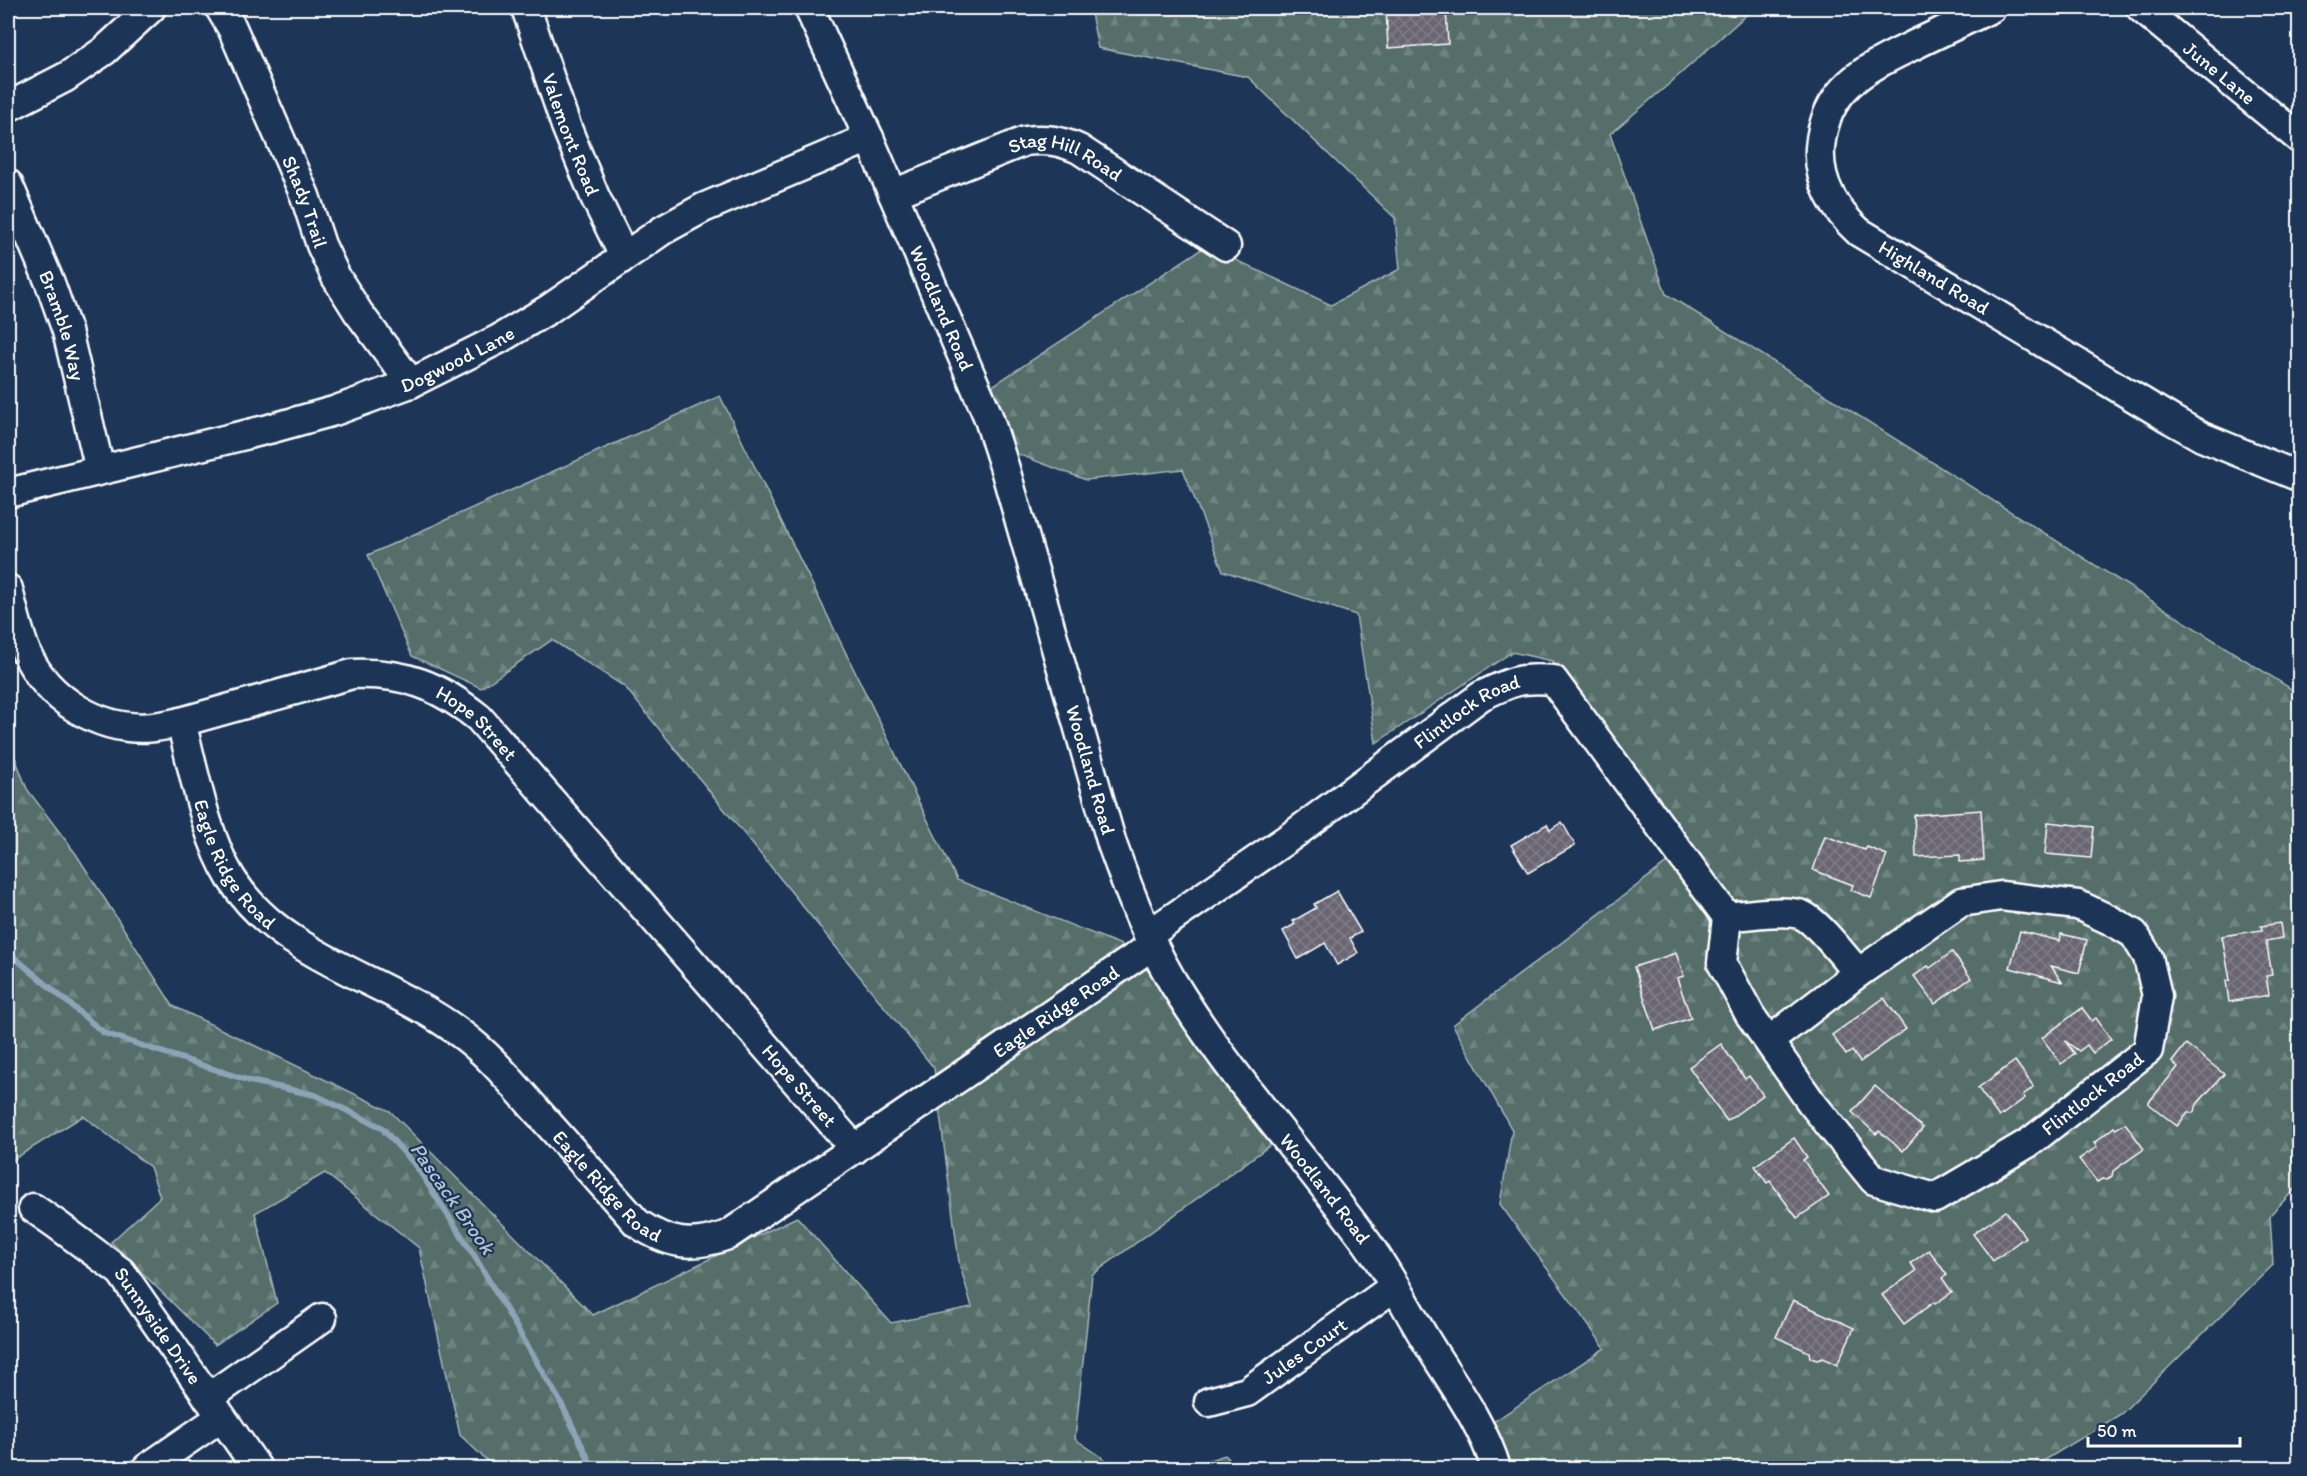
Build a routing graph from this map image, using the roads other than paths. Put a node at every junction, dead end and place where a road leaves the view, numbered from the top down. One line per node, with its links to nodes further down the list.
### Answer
1 (151, 8): 7 (street)
2 (220, 8): 14 (street, Shady Trail)
3 (526, 8): 13 (street, Valemont Road)
4 (809, 8): 8 (street, Woodland Road)
5 (1991, 8): 16 (street, Highland Road)
6 (2141, 8): 9 (street, June Lane)
7 (8, 107)
8 (869, 138): 11 (street, Woodland Road); 13 (street, Dogwood Lane)
9 (2300, 139)
10 (8, 184): 15 (street, Bramble Way)
11 (893, 194): 12 (street, Stag Hill Road); 21 (street, Woodland Road)
12 (1226, 246)
13 (624, 256): 14 (street, Dogwood Lane)
14 (411, 383): 15 (street, Dogwood Lane)
15 (100, 470): 17 (street, Dogwood Lane)
16 (2300, 477)
17 (8, 494)
18 (8, 589): 19 (street, Hope Street)
19 (181, 722): 24 (street, Hope Street); 24 (street, Eagle Ridge Road)
20 (1727, 917): 21 (street, Flintlock Road); 22 (street); 23 (street, Flintlock Road)
21 (1151, 940): 24 (street, Eagle Ridge Road); 26 (street, Woodland Road)
22 (1858, 973): 23 (street, Flintlock Road); 23 (street, Flintlock Road)
23 (1769, 1041)
24 (855, 1149)
25 (33, 1208): 29 (street, Sunnyside Drive)
26 (1394, 1287): 28 (street, Jules Court); 32 (street, Woodland Road)
27 (322, 1318): 29 (street)
28 (1209, 1402)
29 (215, 1407): 30 (street); 31 (street, Sunnyside Drive)
30 (147, 1468)
31 (257, 1468)
32 (1496, 1468)

